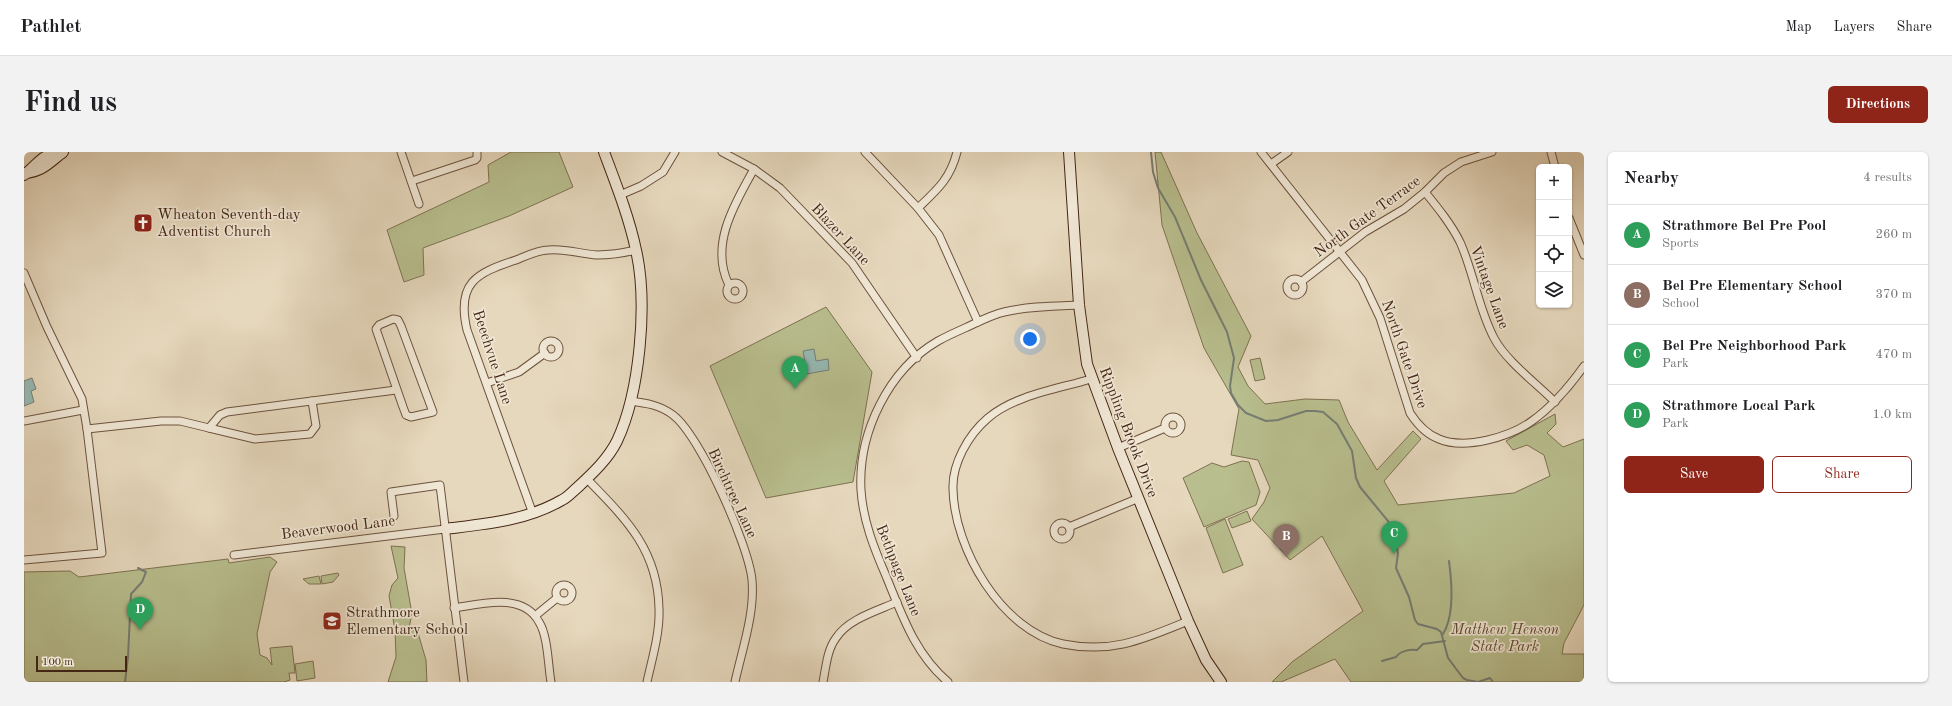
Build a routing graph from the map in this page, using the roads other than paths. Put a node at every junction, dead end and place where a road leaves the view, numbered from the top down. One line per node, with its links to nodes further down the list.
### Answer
1 (62, 152): 17 (street)
2 (401, 152): 18 (street)
3 (477, 152): 18 (street)
4 (604, 152): 20 (street, Beaverwood Lane)
5 (675, 152): 20 (street)
6 (722, 152): 16 (street, Blazer Lane)
7 (865, 152): 22 (street)
8 (956, 152): 22 (street)
9 (1069, 152): 30 (street, Rippling Brook Drive)
10 (1261, 152): 14 (street, North Gate Drive)
11 (1288, 152): 14 (street)
12 (1492, 152): 19 (street, North Gate Terrace)
13 (1551, 152): 15 (street)
14 (1271, 164): 25 (street, North Gate Drive)
15 (1554, 164)
16 (754, 169): 29 (street); 33 (street, Blazer Lane)
17 (25, 174)
18 (412, 181): 21 (street)
19 (1425, 192): 25 (street, North Gate Terrace); 40 (street, Vintage Lane)
20 (620, 195): 24 (street, Beaverwood Lane)
21 (419, 204)
22 (918, 208): 31 (street)
23 (1572, 225): 26 (street)
24 (636, 250): 36 (street, Beechvue Lane); 39 (street, Beaverwood Lane)
25 (1340, 251): 28 (street, North Gate Terrace); 40 (street, North Gate Drive)
26 (1584, 255)
27 (24, 273): 41 (street)
28 (1301, 282)
29 (729, 285)
30 (1079, 305): 31 (street, Bethpage Lane); 35 (street, Rippling Brook Drive)
31 (978, 322): 33 (street, Bethpage Lane)
32 (545, 353): 36 (street)
33 (917, 358): 56 (street, Bethpage Lane)
34 (1584, 366): 40 (street, North Gate Drive)
35 (1091, 380): 46 (street, Rippling Brook Drive); 59 (street)
36 (487, 383): 49 (street, Beechvue Lane)
37 (396, 390): 37 (street); 38 (street)
38 (312, 401): 43 (street); 43 (street)
39 (630, 401): 47 (street, Beaverwood Lane); 63 (street, Birchtree Lane)
40 (1555, 402)
41 (84, 410): 42 (street); 45 (street)
42 (24, 421)
43 (209, 428): 45 (street)
44 (1166, 428): 46 (street)
45 (87, 429): 54 (street)
46 (1118, 448): 48 (street, Rippling Brook Drive)
47 (587, 479): 49 (street, Beaverwood Lane); 62 (street)
48 (1139, 498): 51 (street); 59 (street, Rippling Brook Drive)
49 (533, 514): 52 (street, Beaverwood Lane)
50 (394, 516): 52 (street, Beaverwood Lane)
51 (1069, 527)
52 (445, 529): 53 (street, Beaverwood Lane); 57 (street)
53 (234, 555)
54 (24, 560)
55 (557, 598): 58 (street)
56 (897, 602): 64 (street); 65 (street, Bethpage Lane)
57 (454, 608): 58 (street); 60 (street)
58 (535, 616): 61 (street)
59 (1188, 621): 66 (street, Rippling Brook Drive)
60 (464, 682)
61 (551, 682)
62 (647, 682)
63 (735, 682)
64 (823, 682)
65 (948, 682)
66 (1221, 682)

